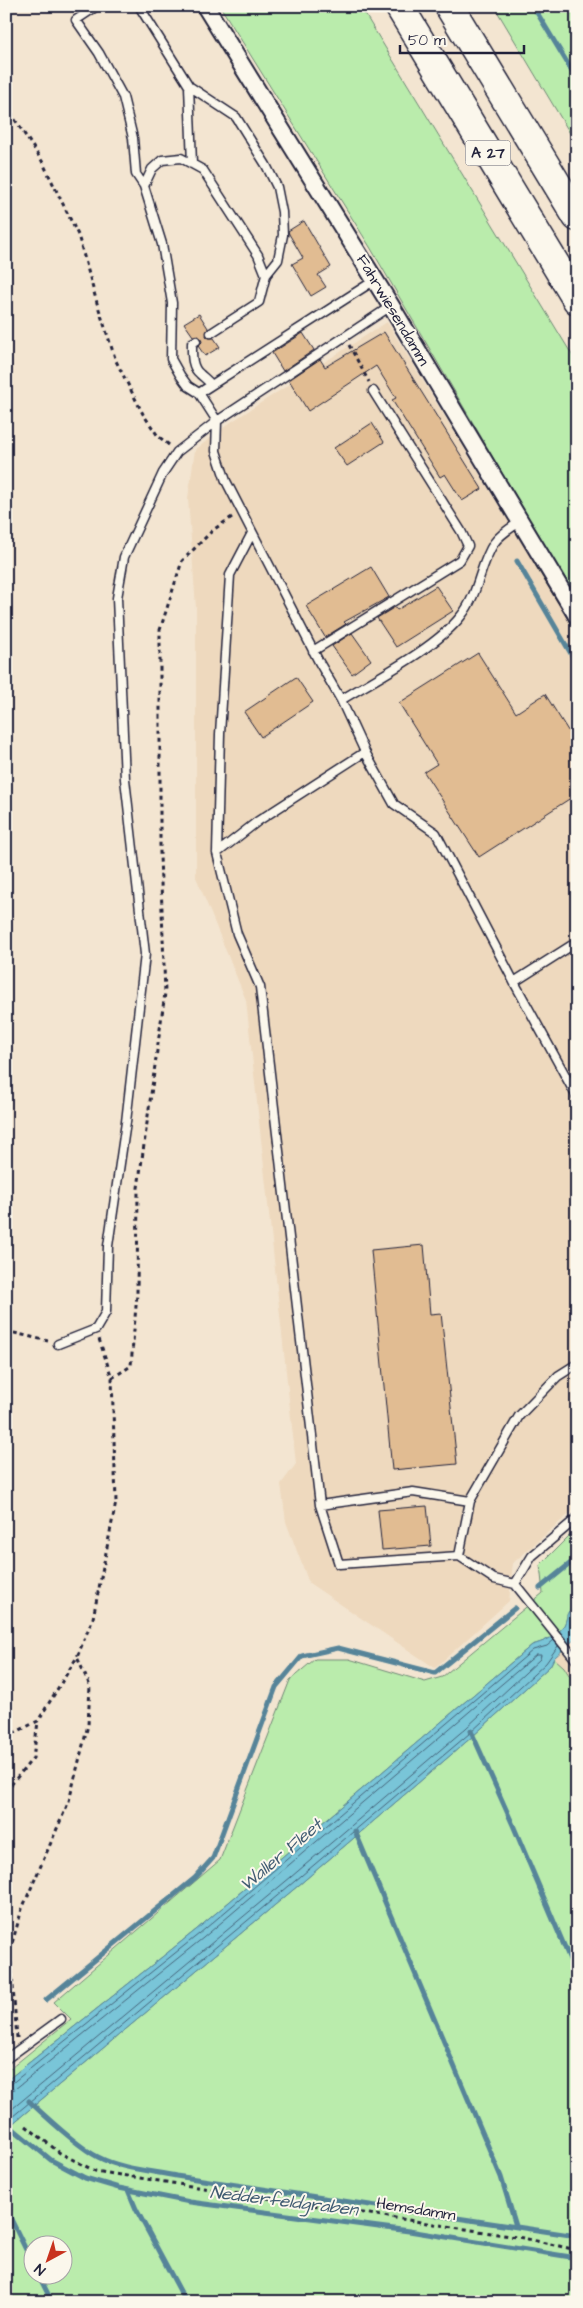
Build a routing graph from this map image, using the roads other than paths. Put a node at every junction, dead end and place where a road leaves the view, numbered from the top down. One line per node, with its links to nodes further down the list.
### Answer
1 (97, 6): 8 (lane)
2 (139, 6): 6 (lane)
3 (205, 6): 11 (street, Fahrwiesendamm)
4 (399, 6): 12 (highway, A 27)
5 (450, 6): 9 (highway, A 27)
6 (189, 86): 7 (lane); 10 (lane)
7 (192, 164): 8 (lane); 10 (lane)
8 (144, 186): 18 (lane)
9 (577, 217)
10 (266, 275): 14 (lane)
11 (376, 280): 13 (street, Fahrwiesendamm); 16 (lane)
12 (577, 300)
13 (392, 306): 19 (lane); 20 (street, Fahrwiesendamm)
14 (211, 333)
15 (196, 342): 16 (lane)
16 (212, 385): 18 (lane)
17 (373, 392): 23 (lane)
18 (199, 394): 19 (lane)
19 (217, 422): 21 (lane); 30 (lane)
20 (521, 521): 22 (street, Fahrwiesendamm); 24 (lane)
21 (252, 533): 23 (lane); 26 (lane)
22 (577, 616)
23 (313, 651): 24 (lane)
24 (341, 700): 25 (lane)
25 (365, 752): 26 (lane); 28 (lane)
26 (217, 853): 33 (lane)
27 (577, 942): 28 (lane)
28 (514, 982): 29 (lane)
29 (577, 1097)
30 (58, 1344)
31 (577, 1364): 32 (lane)
32 (470, 1501): 33 (lane); 35 (lane)
33 (320, 1505): 35 (lane)
34 (577, 1518): 36 (lane)
35 (459, 1556): 36 (lane)
36 (514, 1584): 37 (lane)
37 (577, 1661)
38 (61, 2020): 39 (lane)
39 (6, 2059)

